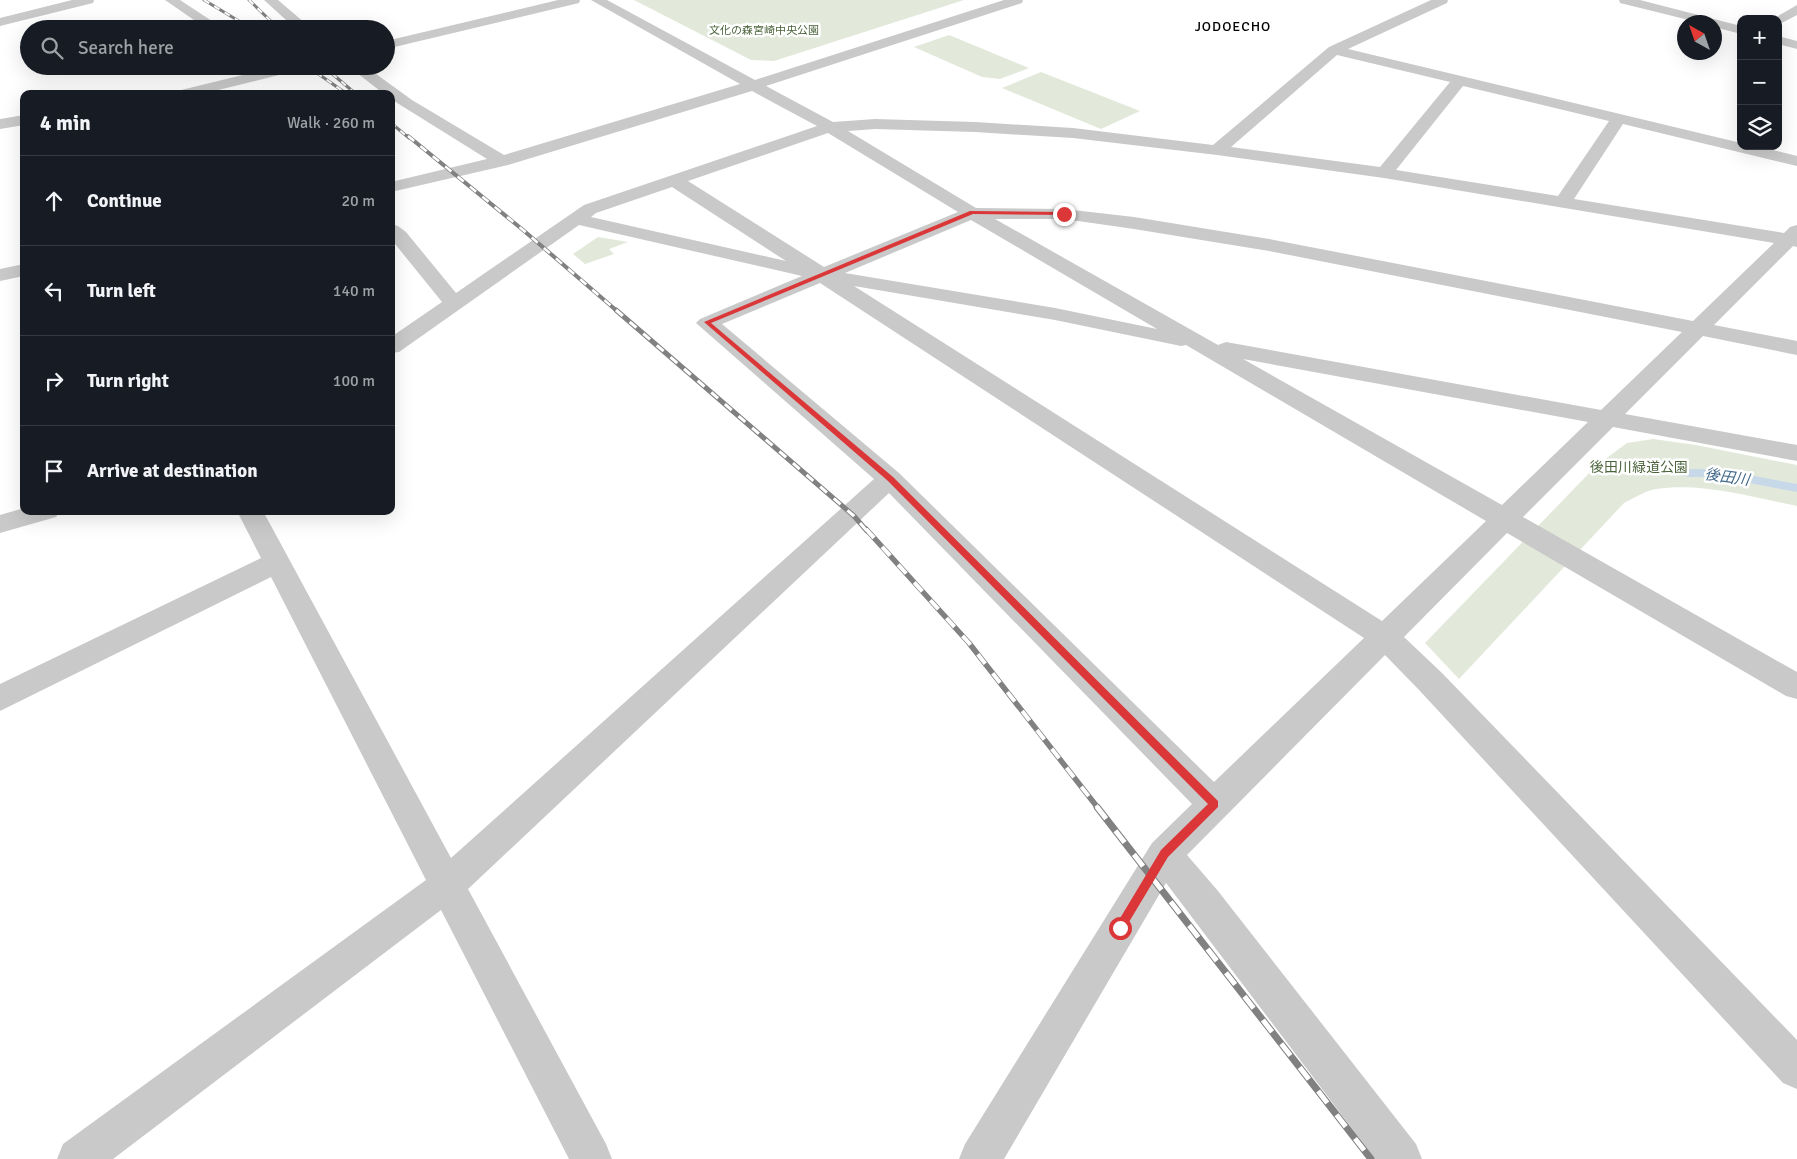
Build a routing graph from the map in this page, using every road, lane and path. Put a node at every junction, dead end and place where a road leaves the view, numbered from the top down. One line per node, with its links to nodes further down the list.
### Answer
1 (88, 0): 14 (street)
2 (171, 0): 12 (street)
3 (270, 0): 13 (street)
4 (574, 0): 18 (street)
5 (597, 0): 24 (street)
6 (1017, 0): 24 (street)
7 (1442, 0): 20 (street)
8 (1625, 0): 10 (street)
9 (1797, 8): 11 (street)
10 (1682, 15)
11 (1782, 18)
12 (203, 20)
13 (293, 20)
14 (0, 22)
15 (1722, 25): 16 (street)
16 (1737, 29)
17 (1782, 41): 19 (street)
18 (395, 43)
19 (1797, 45)
20 (1334, 50): 23 (street); 32 (street)
21 (254, 75): 25 (street)
22 (368, 75): 26 (street)
23 (1460, 80): 28 (street); 35 (street)
24 (754, 85): 31 (street); 33 (street)
25 (197, 90)
26 (389, 90)
27 (395, 94): 33 (street)
28 (1619, 118): 34 (street); 38 (street)
29 (20, 121): 30 (street)
30 (0, 124)
31 (830, 127): 32 (street); 36 (street); 39 (street)
32 (1217, 150): 35 (street)
33 (502, 161): 37 (street)
34 (1797, 161)
35 (1384, 173): 38 (street)
36 (674, 180): 40 (street); 45 (street)
37 (395, 186)
38 (1563, 202): 42 (street)
39 (972, 212): 45 (street); 47 (street); 49 (street)
40 (574, 219): 45 (street); 46 (street)
41 (395, 233): 46 (street)
42 (1794, 237): 47 (street)
43 (20, 271): 44 (street)
44 (0, 275)
45 (822, 275): 49 (street); 53 (street); 59 (street)
46 (454, 304): 48 (street)
47 (1697, 330): 50 (street); 51 (street)
48 (395, 344)
49 (1205, 345): 51 (street); 56 (street)
50 (1797, 348)
51 (1606, 419): 52 (street); 56 (street)
52 (1797, 453)
53 (890, 479): 62 (street); 64 (street)
54 (33, 515): 57 (street)
55 (252, 515): 58 (street)
56 (1504, 519): 59 (street); 60 (street)
57 (0, 524)
58 (277, 562): 61 (street); 64 (street)
59 (1385, 637): 62 (street); 65 (street)
60 (1797, 687)
61 (0, 698)
62 (1214, 804): 63 (street)
63 (1164, 854): 68 (street); 69 (street)
64 (447, 885): 66 (street); 67 (street)
65 (1797, 1069)
66 (78, 1159)
67 (591, 1159)
68 (980, 1159)
69 (1401, 1159)

